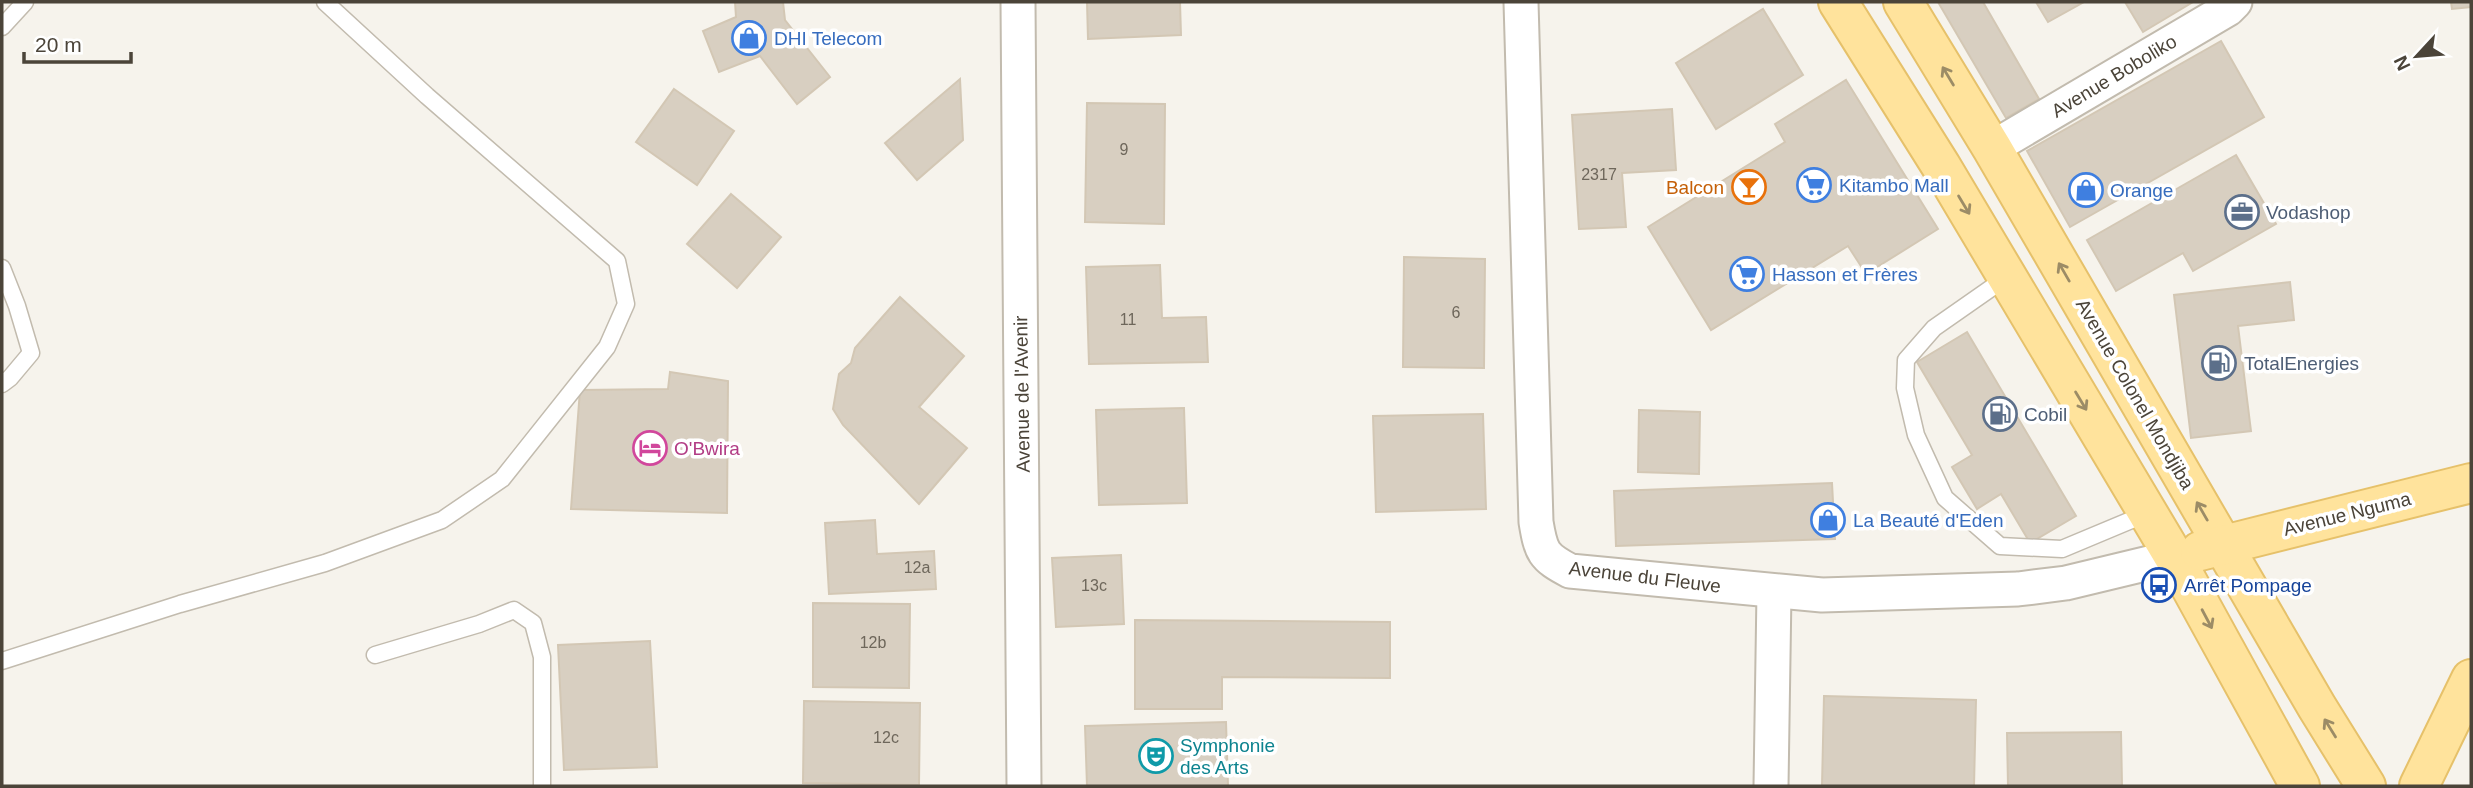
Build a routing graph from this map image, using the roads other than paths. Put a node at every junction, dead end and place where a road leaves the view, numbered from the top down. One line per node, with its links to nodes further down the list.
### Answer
1 (25, 2): 8 (lane)
2 (325, 2): 19 (lane)
3 (1018, 2): 22 (street, Avenue de l'Avenir)
4 (1521, 2): 17 (street, Avenue du Fleuve)
5 (1838, 2): 11 (main road, one-way to 11)
6 (1903, 2): 9 (main road, Avenue Colonel Mondjiba, one-way to 6)
7 (2235, 2): 9 (street, Avenue Boboliko)
8 (2, 27)
9 (1992, 148): 15 (main road, Avenue Colonel Mondjiba, one-way to 9)
10 (2, 268): 12 (lane)
11 (2007, 276): 14 (main road, one-way to 14); 14 (lane)
12 (2, 384)
13 (2471, 483): 15 (main road, Avenue Nguma)
14 (2148, 513): 16 (main road)
15 (2222, 546): 16 (main road, Avenue Nguma); 25 (main road, Avenue Colonel Mondjiba, one-way to 15)
16 (2174, 557): 17 (street, Avenue du Fleuve); 24 (main road, one-way to 24)
17 (1774, 592): 23 (street)
18 (375, 654): 21 (lane)
19 (2, 660)
20 (2468, 695): 26 (main road)
21 (541, 786)
22 (1024, 786)
23 (1771, 786)
24 (2300, 786)
25 (2366, 786)
26 (2419, 786)

